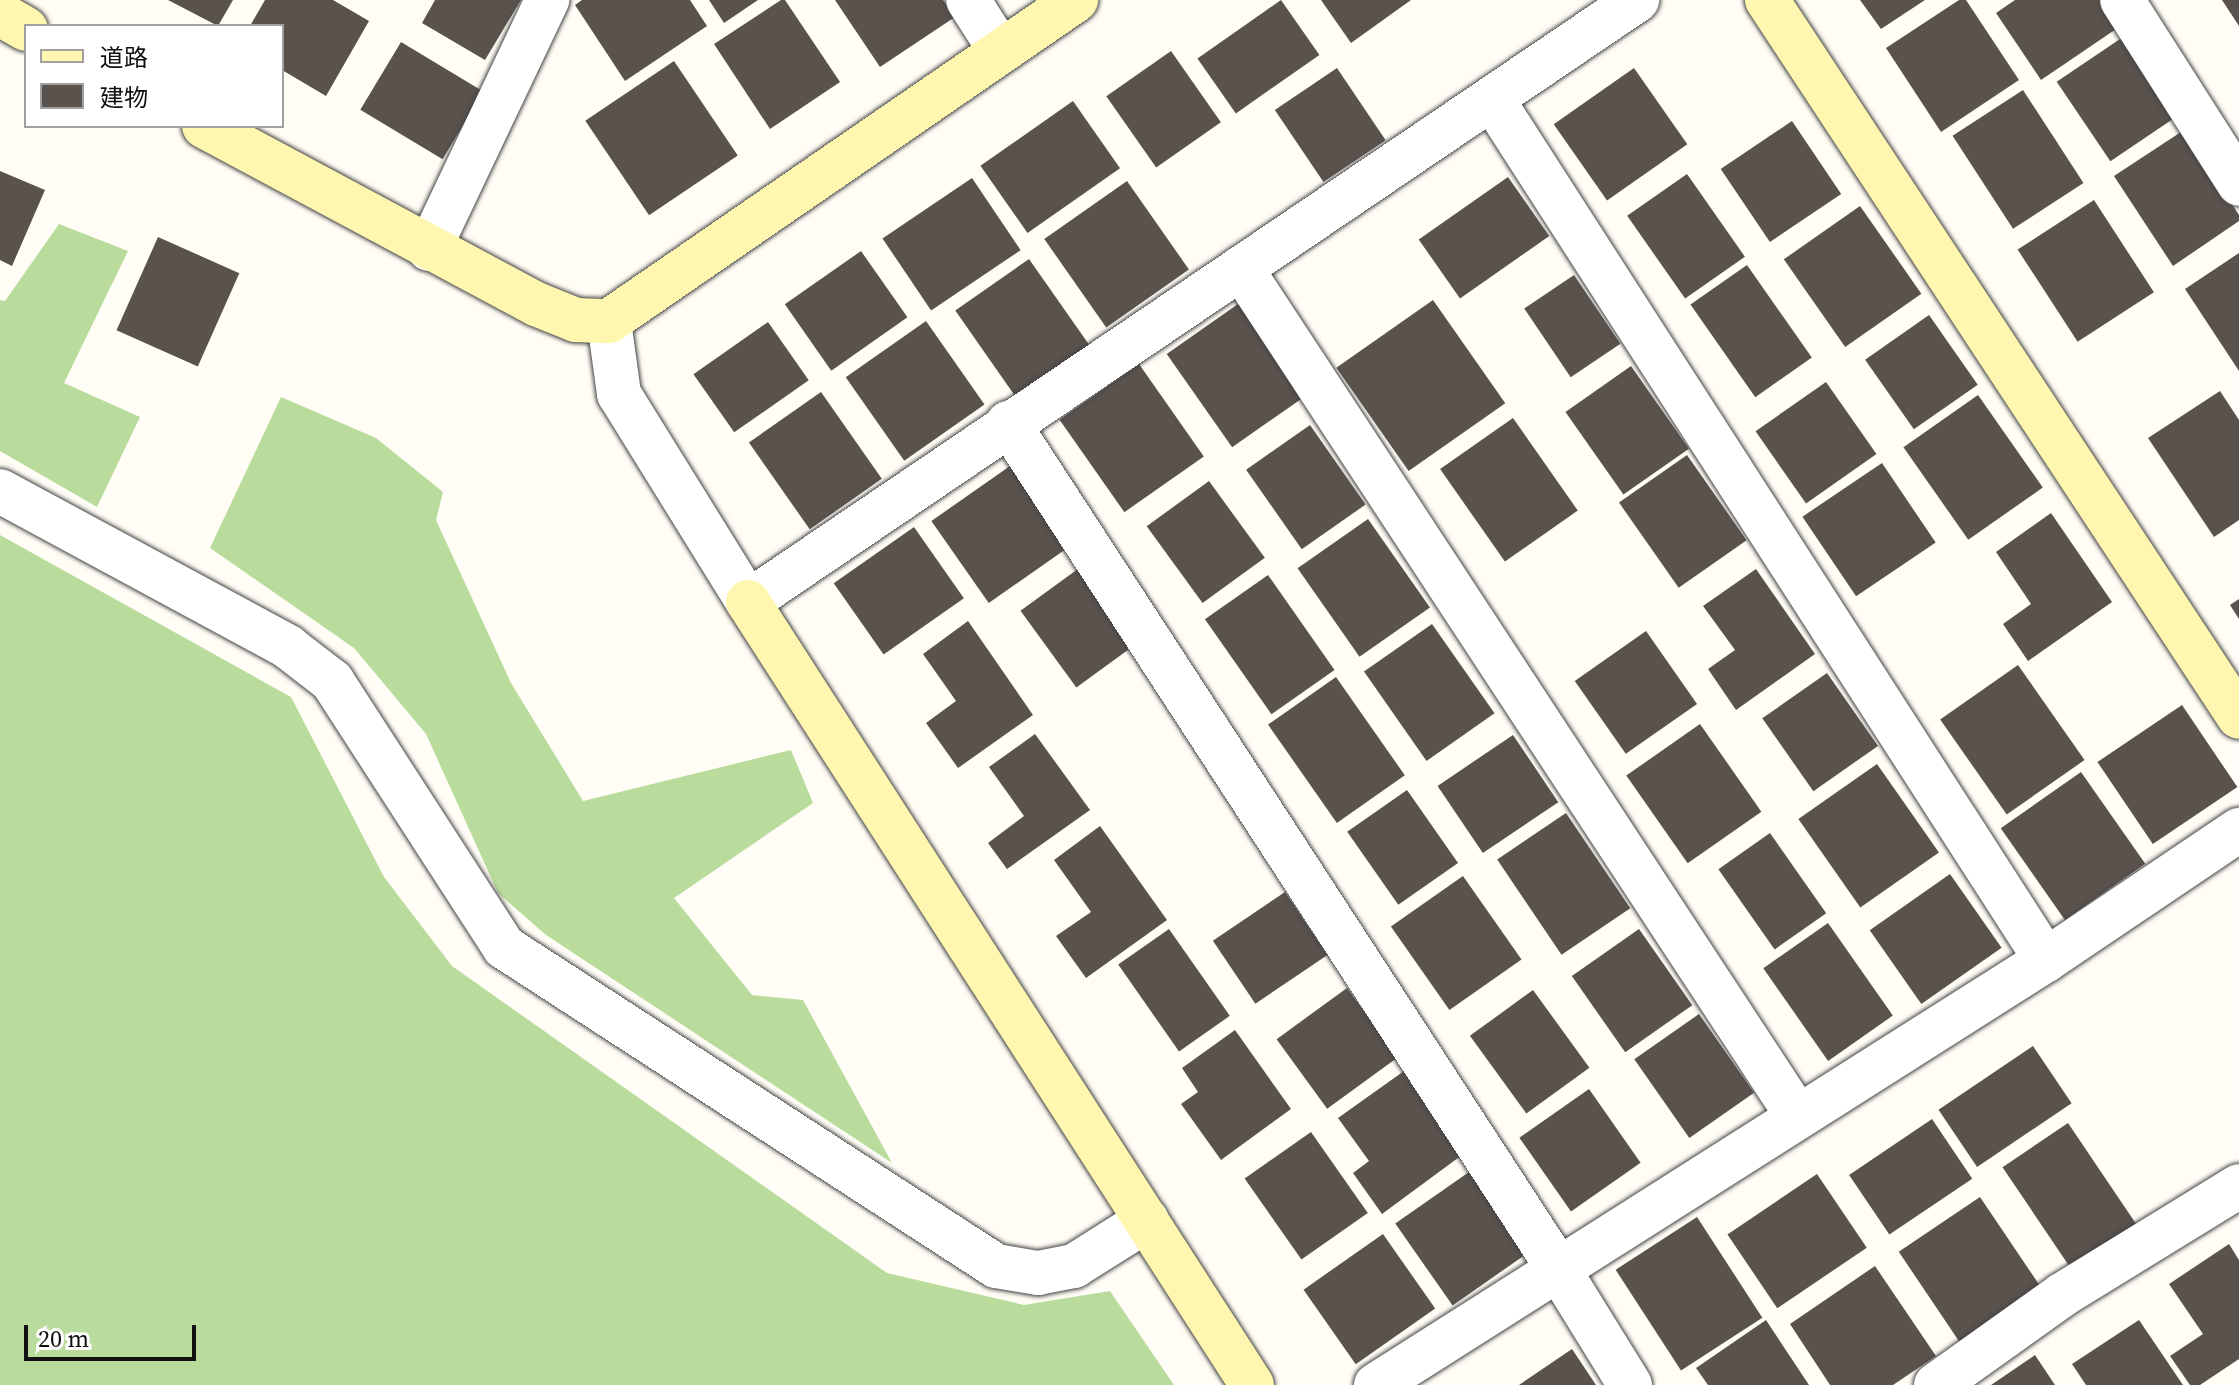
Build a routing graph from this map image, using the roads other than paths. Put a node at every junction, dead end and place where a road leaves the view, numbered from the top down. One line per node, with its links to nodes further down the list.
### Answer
1 (547, 0): 13 (street)
2 (968, 0): 9 (street)
3 (1076, 0): 9 (street)
4 (1637, 0): 10 (street)
5 (1767, 0): 19 (street)
6 (2122, 0): 12 (street)
7 (0, 14): 8 (street)
8 (24, 28)
9 (1000, 50): 15 (street)
10 (1492, 99): 14 (street); 21 (street)
11 (208, 128): 13 (street)
12 (2239, 184)
13 (429, 249): 15 (street)
14 (1241, 268): 16 (street); 22 (street)
15 (609, 321): 18 (street)
16 (1008, 423): 18 (street); 25 (street)
17 (0, 491): 24 (street)
18 (748, 602): 24 (street)
19 (2239, 717)
20 (2239, 830): 21 (street)
21 (2046, 960): 22 (street)
22 (1798, 1117): 25 (street)
23 (2239, 1186): 29 (street)
24 (1147, 1220): 26 (street)
25 (1559, 1270): 27 (street); 28 (street)
26 (1252, 1385)
27 (1376, 1385)
28 (1630, 1385)
29 (1936, 1385)

